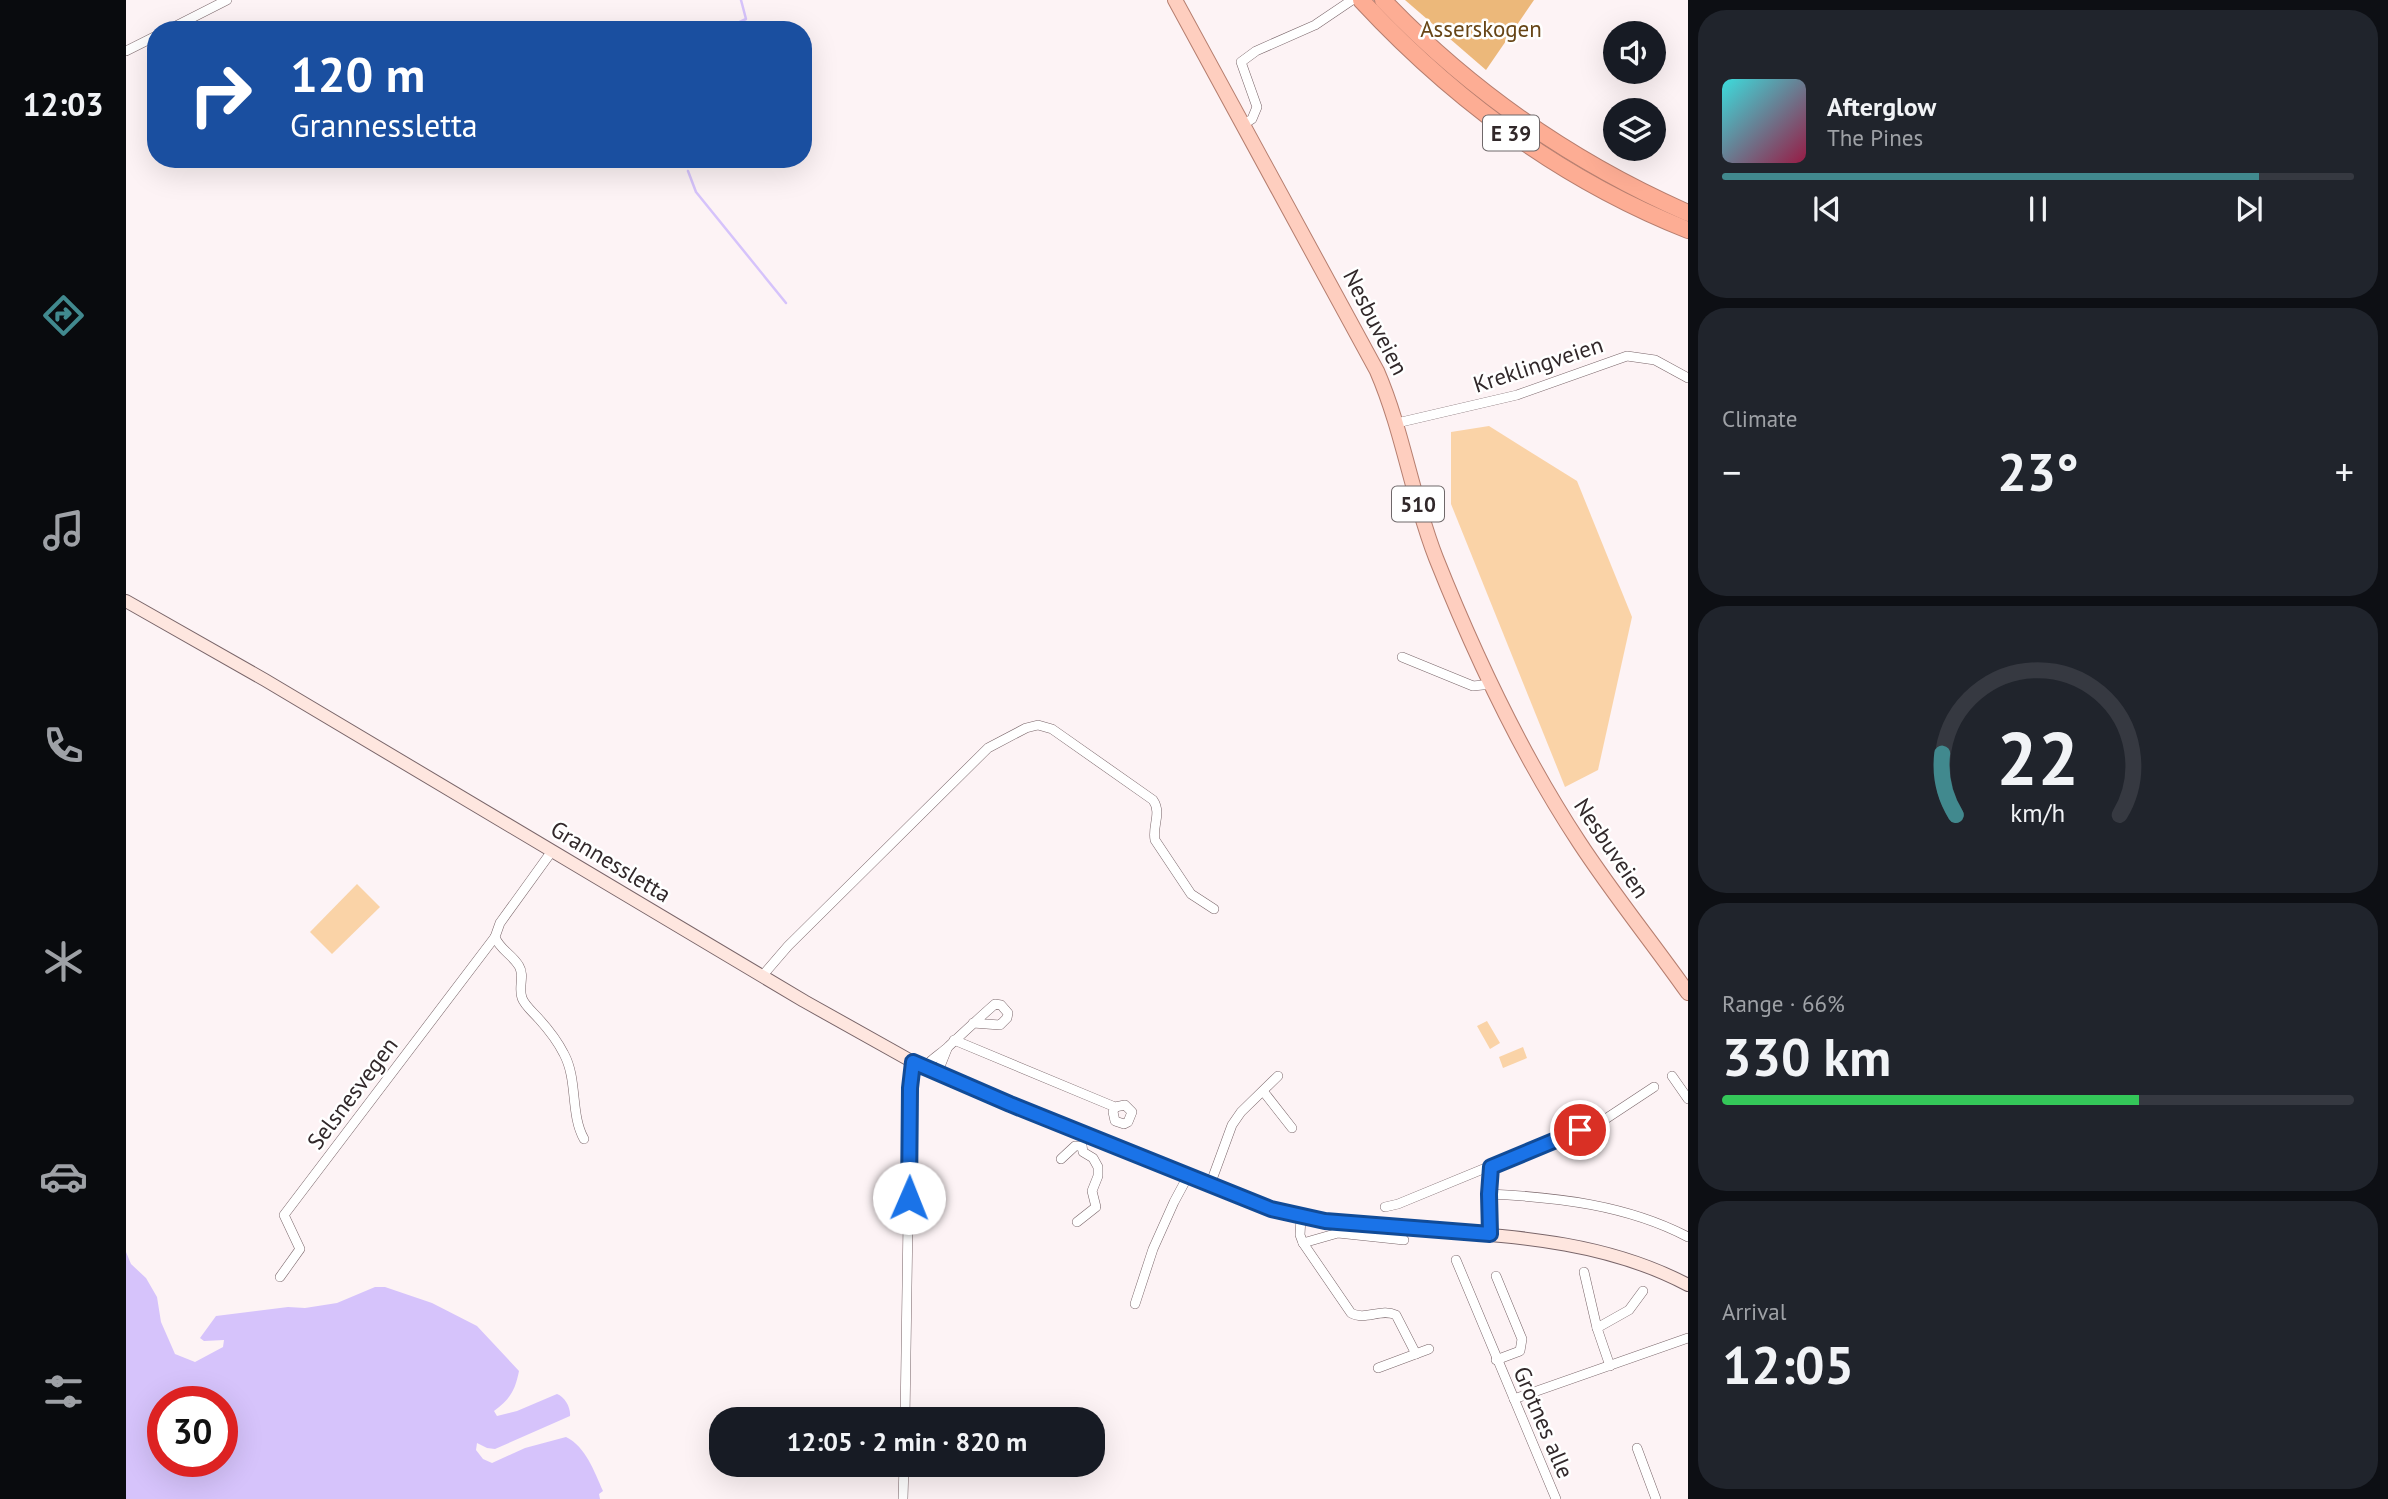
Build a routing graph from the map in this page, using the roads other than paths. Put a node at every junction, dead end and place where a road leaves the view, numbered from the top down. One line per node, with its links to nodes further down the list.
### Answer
1 (227, 0): 6 (street)
2 (1175, 0): 9 (main road, Nesbuveien / 510)
3 (1352, 0): 9 (street)
4 (1361, 0): 11 (highway, E 39)
5 (1383, 0): 10 (highway, E 39)
6 (186, 21)
7 (147, 40): 8 (street)
8 (126, 51)
9 (1244, 124): 13 (main road, Nesbuveien / 510)
10 (1688, 213)
11 (1688, 230)
12 (1688, 378): 13 (street, Kreklingveien)
13 (1397, 423): 16 (main road, Nesbuveien / 510)
14 (126, 601): 17 (main road, Grannessletta)
15 (1402, 657): 16 (street)
16 (1492, 684): 21 (main road, Nesbuveien / 510)
17 (552, 850): 19 (street, Selsnesvegen); 20 (main road, Grannessletta)
18 (1214, 909): 20 (street)
19 (495, 937): 33 (street); 50 (street, Selsnesvegen)
20 (763, 975): 24 (main road, Grannessletta)
21 (1688, 993)
22 (973, 1023): 23 (street)
23 (951, 1044): 24 (street); 25 (street); 31 (street)
24 (919, 1065): 25 (main road, Grannessletta); 62 (street)
25 (937, 1074): 34 (main road, Grannessletta)
26 (1278, 1076): 29 (street)
27 (1672, 1076): 30 (street)
28 (1654, 1087): 36 (street)
29 (1262, 1091): 32 (street); 38 (street)
30 (1688, 1099)
31 (1115, 1107)
32 (1292, 1128)
33 (584, 1139)
34 (1084, 1141): 35 (street); 37 (main road, Grannessletta); 42 (street)
35 (1061, 1159)
36 (1491, 1167): 39 (street); 40 (street)
37 (1188, 1176): 38 (main road, Grannessletta); 53 (street)
38 (1210, 1185): 41 (main road, Grannessletta)
39 (1489, 1194): 43 (street); 44 (street)
40 (1385, 1207)
41 (1301, 1217): 43 (main road, Grannessletta); 46 (street)
42 (1077, 1222)
43 (1486, 1234): 51 (main road, Grannessletta)
44 (1688, 1237)
45 (1404, 1240): 46 (street)
46 (1303, 1242): 57 (street)
47 (1456, 1260): 58 (street, Grotnes alle)
48 (1584, 1272): 54 (street)
49 (1496, 1276): 58 (street, Grotnes alle)
50 (280, 1277)
51 (1688, 1285)
52 (1643, 1291): 54 (street)
53 (1135, 1304)
54 (1597, 1328): 59 (street)
55 (1688, 1338): 59 (street)
56 (1429, 1349): 57 (street)
57 (1416, 1354): 60 (street)
58 (1496, 1360): 61 (street, Grotnes alle)
59 (1610, 1366): 61 (street)
60 (1378, 1368)
61 (1514, 1399): 66 (street, Grotnes alle)
62 (905, 1407)
63 (1637, 1447): 67 (street)
64 (904, 1477): 65 (street)
65 (903, 1499)
66 (1556, 1499)
67 (1656, 1499)

